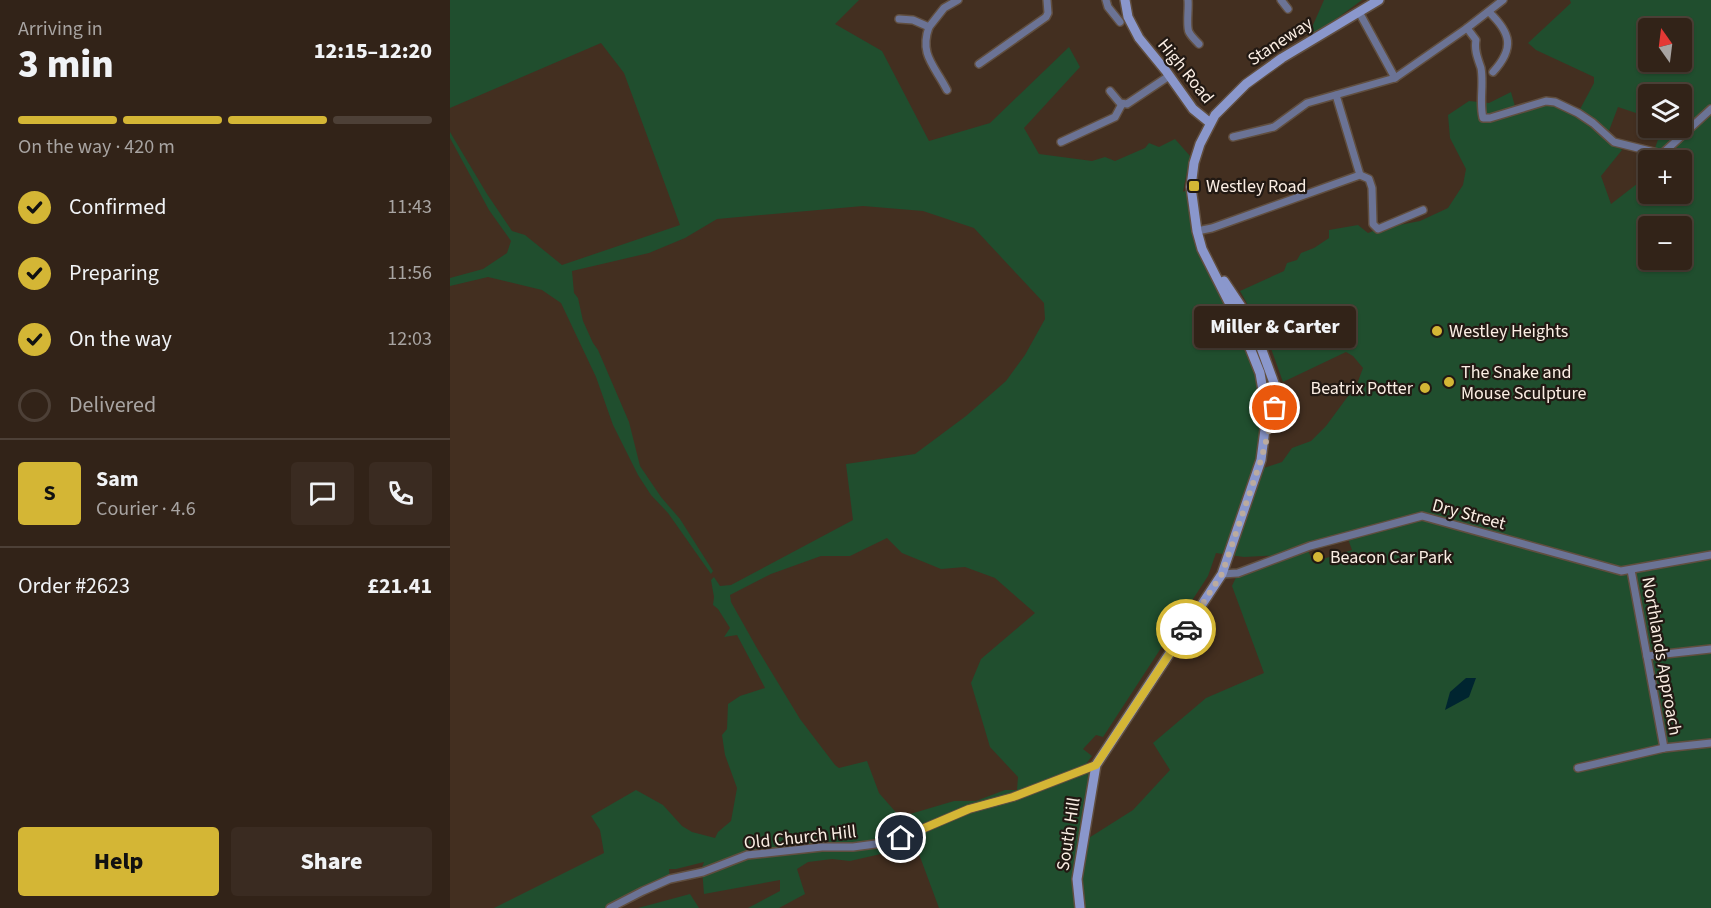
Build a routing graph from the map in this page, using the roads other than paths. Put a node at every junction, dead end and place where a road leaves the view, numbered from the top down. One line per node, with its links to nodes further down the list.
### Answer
1 (957, 0): 14 (street)
2 (1047, 0): 17 (street)
3 (1106, 0): 13 (street)
4 (1125, 0): 19 (main road, High Road)
5 (1188, 0): 16 (street)
6 (1281, 0): 9 (street)
7 (1379, 0): 10 (main road, Staneway)
8 (1503, 0): 11 (street)
9 (1288, 9)
10 (1359, 12): 20 (street); 26 (main road, Staneway)
11 (1489, 12): 15 (street); 18 (street)
12 (898, 19): 14 (street)
13 (1120, 22)
14 (929, 27): 21 (street)
15 (1467, 28): 20 (street); 25 (street)
16 (1199, 44)
17 (979, 64)
18 (1493, 72)
19 (1169, 76): 24 (street); 26 (main road, High Road)
20 (1395, 78): 23 (street)
21 (947, 90)
22 (1110, 91): 24 (street)
23 (1336, 95): 27 (street); 29 (street)
24 (1122, 104): 28 (street)
25 (1711, 109)
26 (1209, 122): 31 (main road, High Road)
27 (1233, 137)
28 (1061, 142)
29 (1360, 175): 30 (street); 31 (street)
30 (1423, 210)
31 (1197, 231): 34 (main road, High Road)
32 (1711, 555): 33 (street, Dry Street)
33 (1631, 570): 34 (street, Dry Street); 36 (street, Northlands Approach)
34 (1222, 574): 39 (main road, High Road)
35 (1711, 650): 36 (street)
36 (1647, 656): 38 (street, Northlands Approach)
37 (1711, 742): 38 (street)
38 (1664, 748): 40 (street)
39 (1096, 765): 41 (street, Old Church Hill); 42 (main road, South Hill)
40 (1578, 768)
41 (610, 908)
42 (1080, 908)

